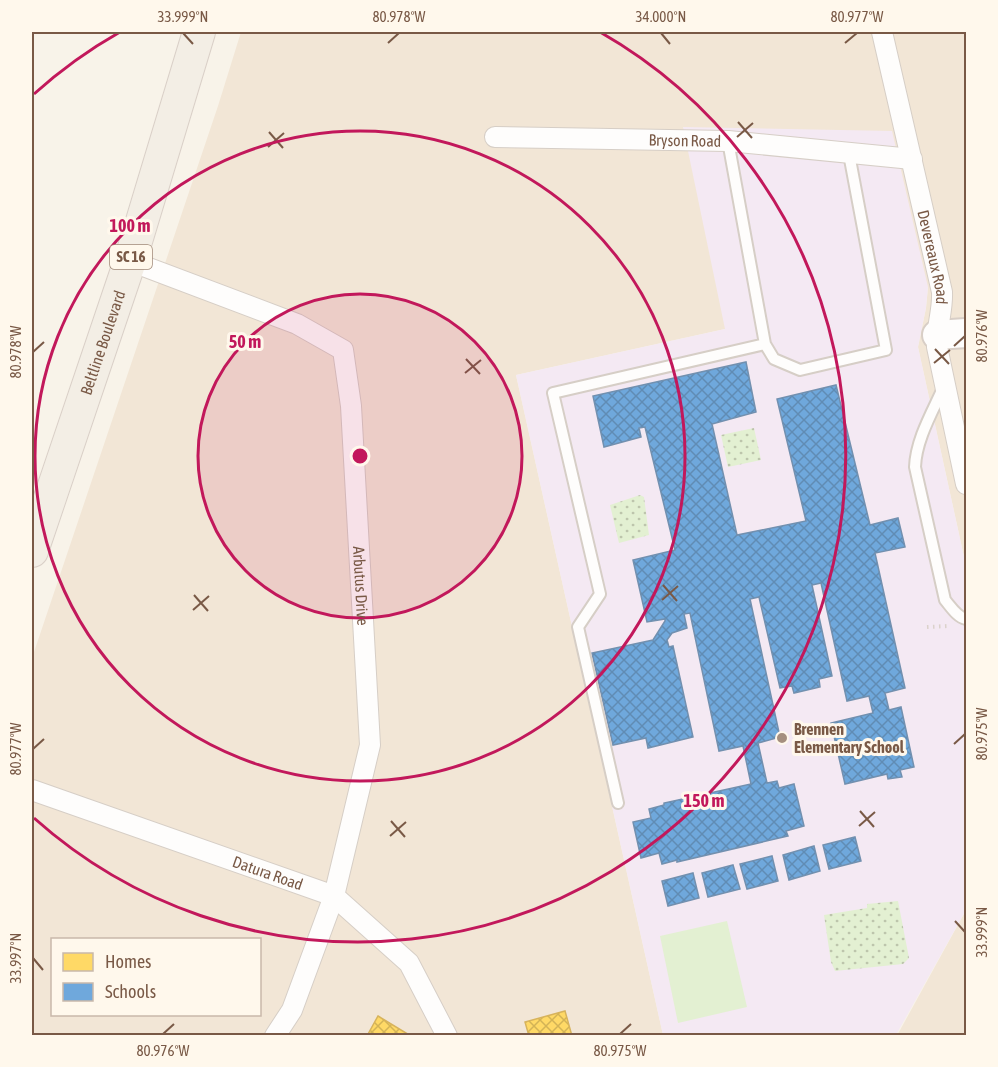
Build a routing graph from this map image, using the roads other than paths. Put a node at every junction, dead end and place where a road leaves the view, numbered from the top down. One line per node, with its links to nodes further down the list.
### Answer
1 (199, 32): 7 (main road, Beltline Boulevard / SC 16)
2 (882, 32): 6 (street, Devereaux Road)
3 (495, 137): 4 (street, Bryson Road)
4 (728, 141): 5 (street, Bryson Road); 10 (lane)
5 (849, 154): 6 (street, Bryson Road); 10 (lane)
6 (912, 159): 9 (street, Devereaux Road)
7 (130, 261): 12 (main road, Beltline Boulevard / SC 16); 19 (street, Arbutus Drive)
8 (966, 333): 9 (street)
9 (936, 334): 11 (street, Devereaux Road)
10 (765, 344): 18 (lane)
11 (945, 382): 13 (street, Devereaux Road); 16 (lane)
12 (56, 480): 14 (main road, SC 16); 15 (main road, SC 16)
13 (966, 484)
14 (32, 515)
15 (32, 551)
16 (966, 619)
17 (32, 790): 19 (street, Datura Road)
18 (618, 803)
19 (334, 896): 20 (street, Arbutus Drive); 21 (street, Datura Road)
20 (275, 1035)
21 (447, 1035)

